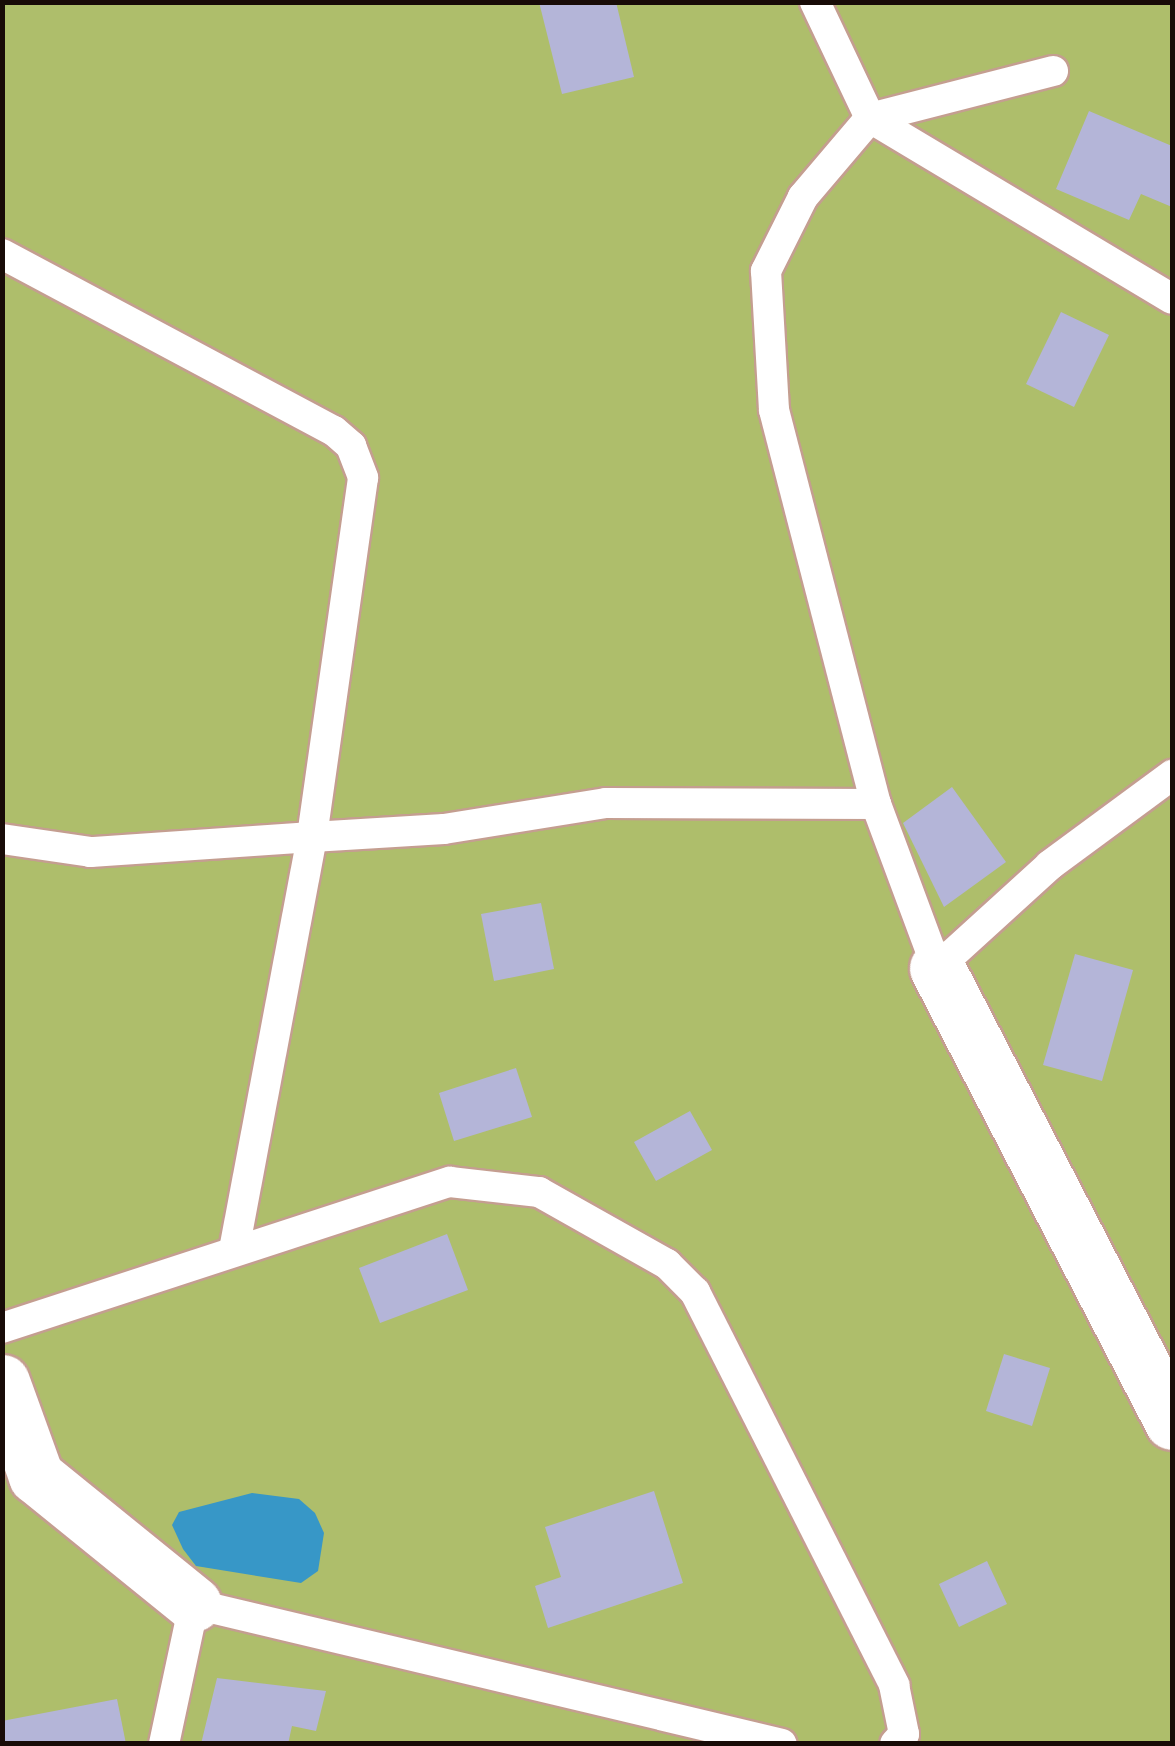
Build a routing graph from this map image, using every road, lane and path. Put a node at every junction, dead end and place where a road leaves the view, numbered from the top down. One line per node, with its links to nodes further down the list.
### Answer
1 (816, 2): 3 (lane)
2 (1054, 71): 3 (lane)
3 (870, 118): 5 (lane); 7 (lane)
4 (2, 254): 8 (lane)
5 (1172, 299)
6 (1172, 775): 10 (lane)
7 (876, 804): 8 (lane); 10 (lane)
8 (312, 837): 9 (lane); 11 (lane)
9 (2, 839)
10 (937, 968): 14 (street)
11 (234, 1250): 12 (lane); 18 (lane)
12 (2, 1328)
13 (2, 1382): 15 (street)
14 (1172, 1422)
15 (194, 1604): 16 (lane); 17 (lane)
16 (164, 1744)
17 (782, 1744)
18 (895, 1744)

